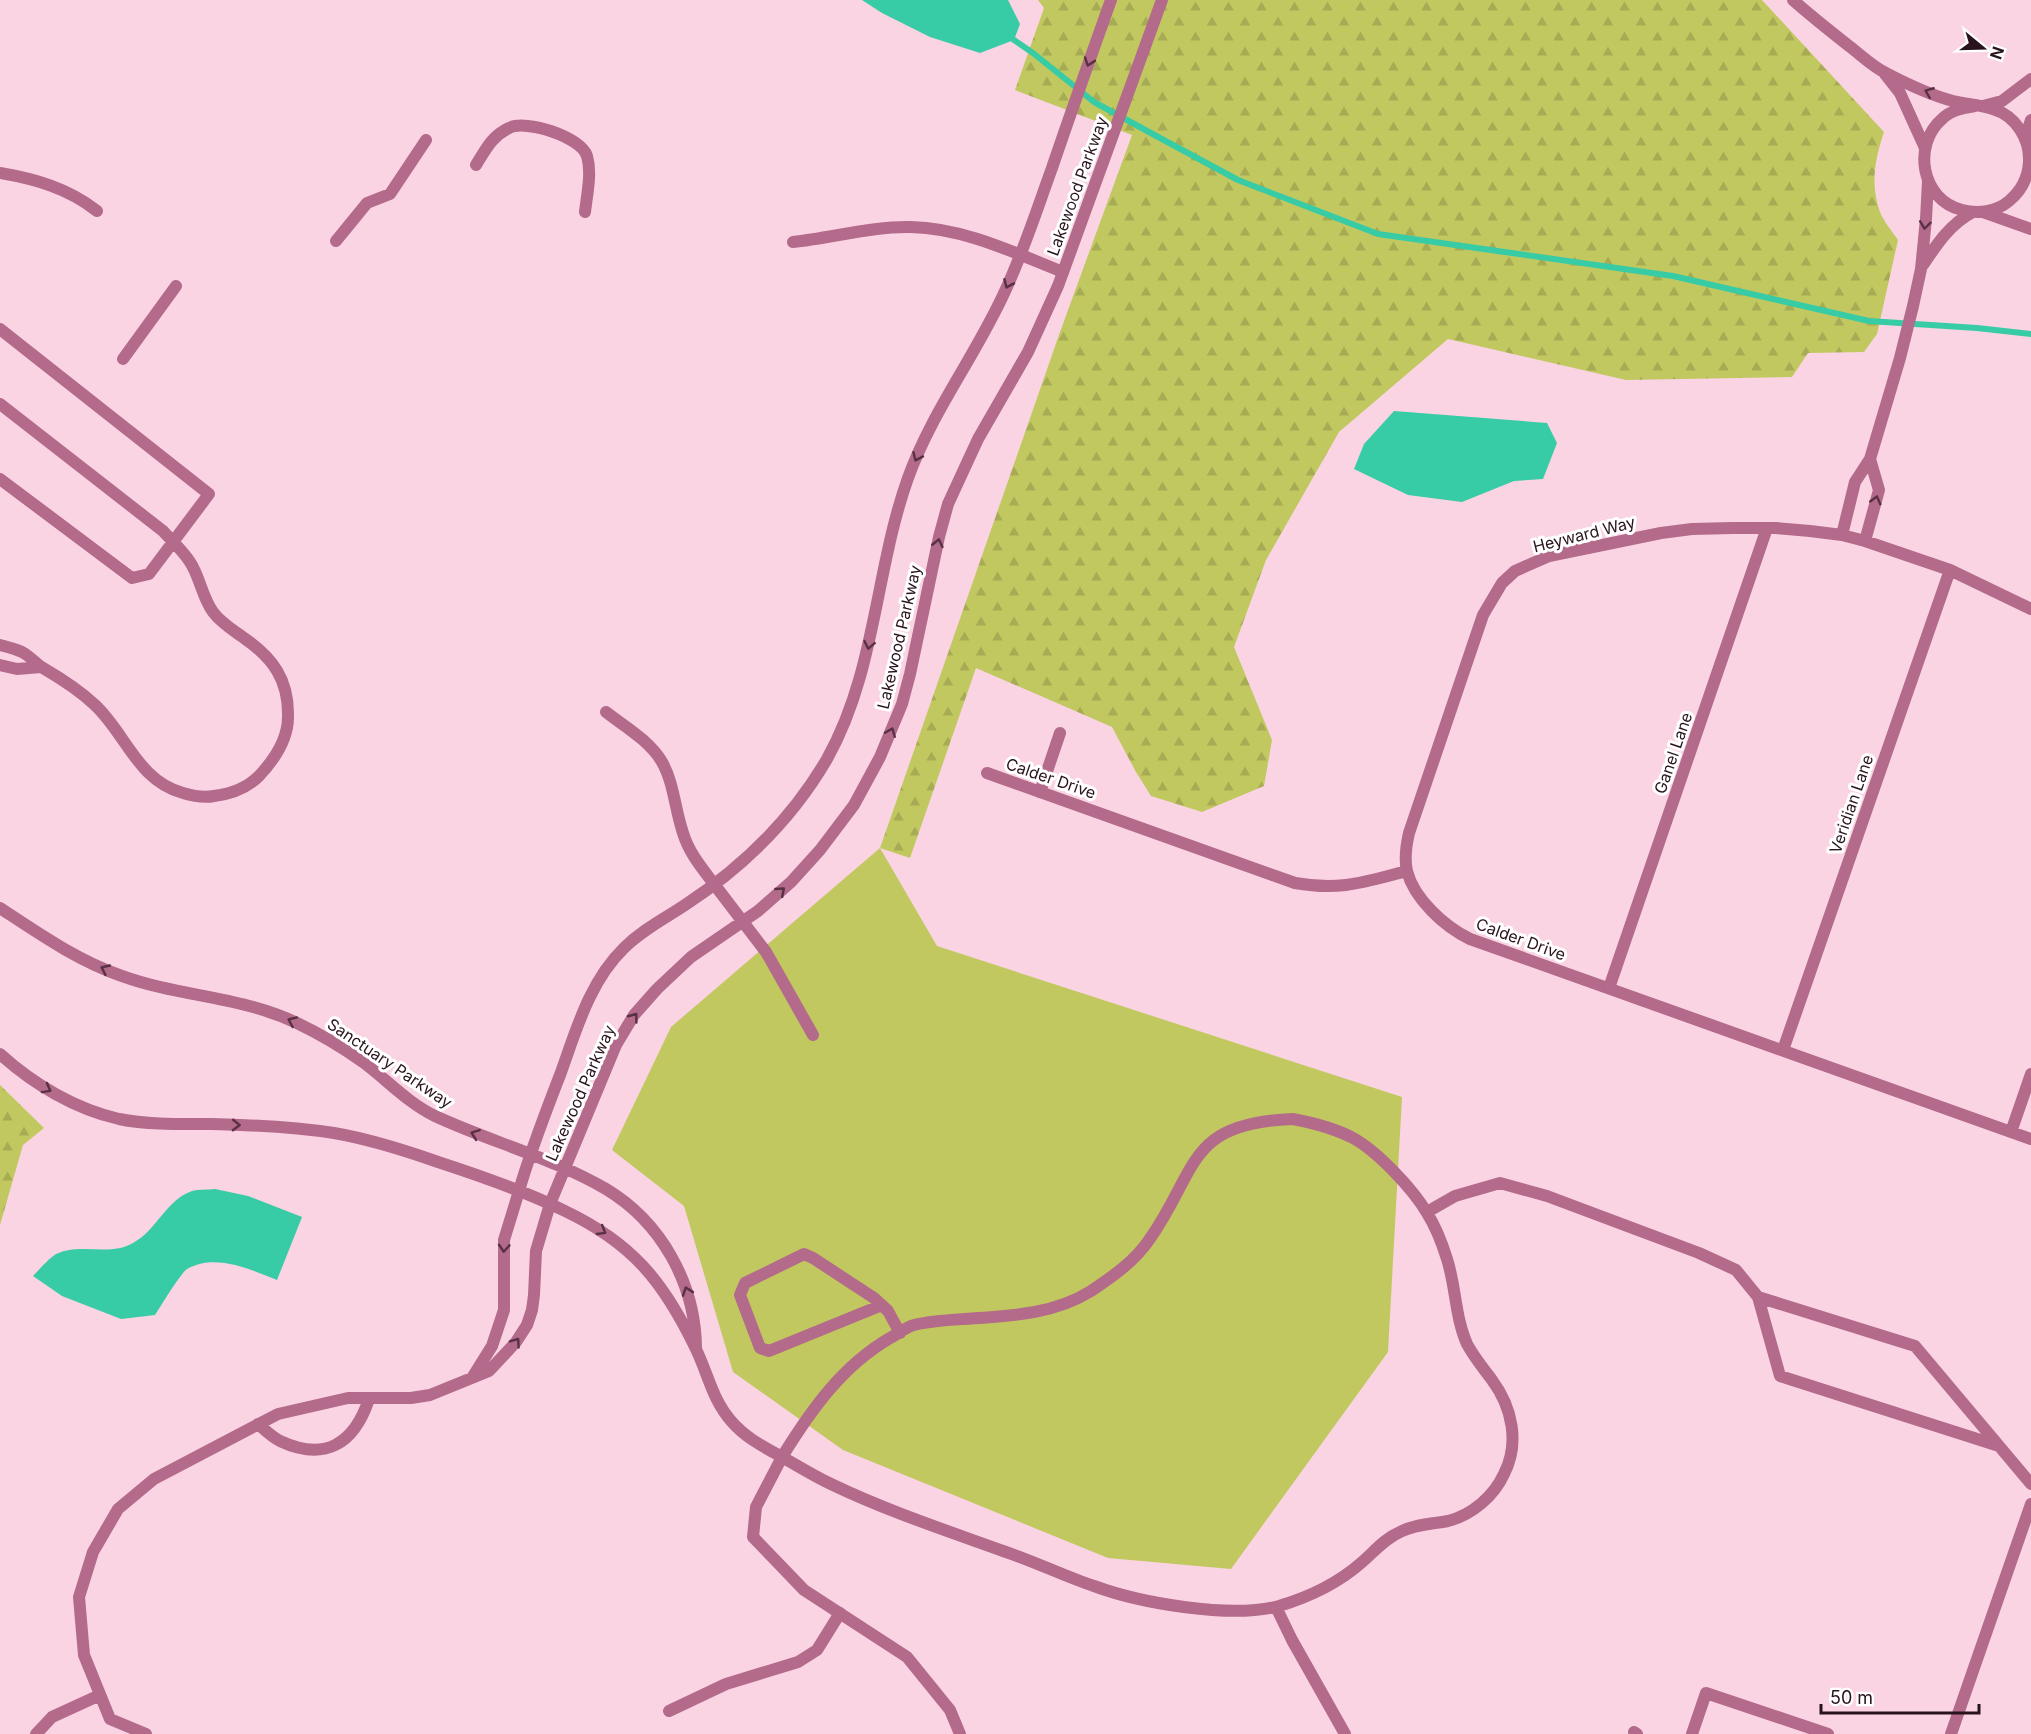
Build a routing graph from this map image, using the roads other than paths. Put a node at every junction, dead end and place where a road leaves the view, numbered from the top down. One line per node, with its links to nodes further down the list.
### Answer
1 (1111, 0): 21 (street, Lakewood Parkway, one-way to 21)
2 (1162, 0): 23 (street, Lakewood Parkway)
3 (1793, 0): 4 (street)
4 (1884, 73): 6 (street, one-way to 4); 10 (street)
5 (2031, 80): 6 (street)
6 (1979, 106): 8 (street); 10 (street)
7 (2031, 120): 8 (street)
8 (2025, 138): 13 (street)
9 (426, 140): 19 (street)
10 (1925, 148): 14 (street)
11 (476, 165): 16 (street)
12 (0, 173): 15 (street)
13 (2030, 173): 17 (street)
14 (1928, 181): 17 (street); 22 (street, one-way to 22)
15 (97, 211)
16 (585, 212)
17 (1977, 212): 18 (street); 22 (street)
18 (2031, 229)
19 (336, 241)
20 (793, 242): 21 (street)
21 (1021, 255): 23 (street); 44 (street, Lakewood Parkway, one-way to 44)
22 (1921, 269): 28 (street)
23 (1063, 272): 46 (street, Lakewood Parkway, one-way to 23)
24 (176, 286): 26 (street)
25 (0, 329): 33 (street)
26 (123, 359)
27 (0, 404): 33 (street)
28 (1870, 459): 31 (street); 32 (street, one-way to 28)
29 (0, 479): 33 (street)
30 (1767, 528): 31 (street, Heyward Way); 43 (street, Heyward Way); 47 (street, Ganel Lane)
31 (1842, 535): 32 (street, Heyward Way)
32 (1865, 541): 34 (street, Heyward Way)
33 (174, 542): 38 (street)
34 (1950, 570): 35 (street, Heyward Way); 49 (street, Veridian Lane)
35 (2031, 609)
36 (0, 645): 38 (street)
37 (0, 665): 38 (street)
38 (41, 667)
39 (606, 712): 44 (street)
40 (1060, 733): 42 (street)
41 (987, 773): 42 (street, Calder Drive)
42 (1040, 792): 43 (street, Calder Drive)
43 (1407, 871): 47 (street, Calder Drive)
44 (714, 885): 46 (street); 54 (street, Lakewood Parkway)
45 (0, 908): 54 (street, Sanctuary Parkway, one-way to 45)
46 (743, 921): 48 (street); 55 (street, Lakewood Parkway, one-way to 46)
47 (1609, 988): 49 (street, Calder Drive)
48 (813, 1035)
49 (1784, 1050): 52 (street, Calder Drive)
50 (0, 1054): 56 (street, one-way to 56)
51 (2031, 1074): 52 (street)
52 (2010, 1132): 53 (street, Calder Drive)
53 (2031, 1139)
54 (530, 1154): 55 (street, Sanctuary Parkway); 56 (street, Lakewood Parkway)
55 (564, 1169): 57 (street, Lakewood Parkway); 62 (street, Sanctuary Parkway, one-way to 55)
56 (519, 1191): 57 (street); 63 (street, Lakewood Parkway, one-way to 63)
57 (550, 1204): 62 (street, one-way to 62); 63 (street, Lakewood Parkway, one-way to 57)
58 (1427, 1212): 59 (street); 61 (street); 70 (street)
59 (1758, 1297): 66 (street); 66 (street)
60 (882, 1305): 60 (street); 61 (street)
61 (900, 1333): 67 (street)
62 (696, 1348): 67 (street)
63 (472, 1378): 64 (street, Lakewood Parkway)
64 (369, 1399): 65 (street, Lakewood Parkway); 65 (street)
65 (258, 1424): 72 (street, Lakewood Parkway)
66 (1999, 1446): 68 (street)
67 (782, 1457): 70 (street); 71 (street)
68 (2031, 1484)
69 (2031, 1504): 80 (street)
70 (1276, 1607): 77 (street)
71 (840, 1613): 73 (street); 76 (street)
72 (100, 1695): 74 (street); 75 (street, Lakewood Parkway)
73 (669, 1711)
74 (36, 1734)
75 (146, 1734)
76 (960, 1734)
77 (1345, 1734)
78 (1692, 1734): 79 (street)
79 (1828, 1734)
80 (1951, 1734)

